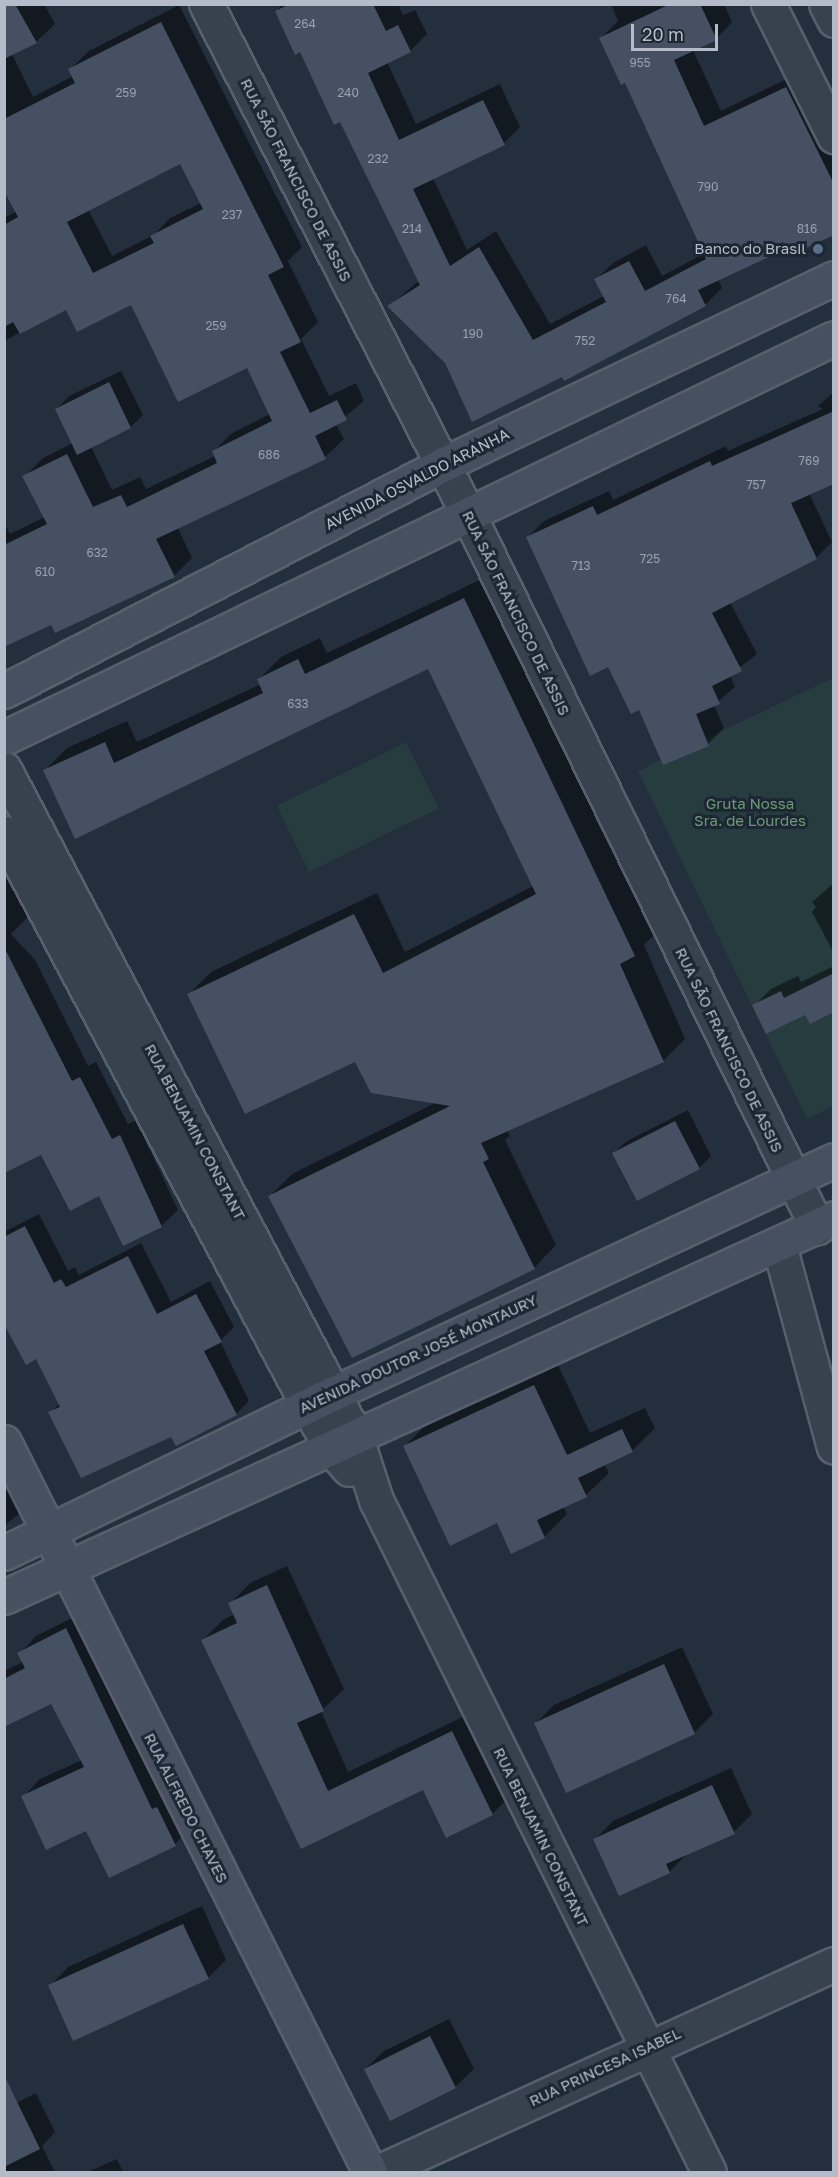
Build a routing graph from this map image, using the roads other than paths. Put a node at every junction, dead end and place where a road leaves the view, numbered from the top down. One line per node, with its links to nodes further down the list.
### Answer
1 (206, 4): 8 (street, RUA SÃO FRANCISCO DE ASSIS)
2 (768, 4): 5 (street)
3 (826, 4): 4 (street)
4 (834, 20)
5 (834, 136)
6 (834, 278): 8 (street, AVENIDA OSVALDO ARANHA)
7 (834, 338): 9 (street)
8 (442, 465): 9 (street, RUA SÃO FRANCISCO DE ASSIS); 10 (street, AVENIDA OSVALDO ARANHA)
9 (469, 516): 11 (street); 15 (street, RUA SÃO FRANCISCO DE ASSIS)
10 (4, 691)
11 (4, 738)
12 (4, 769): 18 (street, RUA BENJAMIN CONSTANT)
13 (4, 832): 18 (street, RUA BENJAMIN CONSTANT)
14 (834, 1160): 15 (street, AVENIDA DOUTOR JOSÉ MONTAURY)
15 (792, 1180): 16 (street, RUA SÃO FRANCISCO DE ASSIS); 18 (street, AVENIDA DOUTOR JOSÉ MONTAURY)
16 (825, 1223): 17 (street)
17 (779, 1245): 19 (street); 21 (street)
18 (320, 1399): 19 (street, RUA BENJAMIN CONSTANT); 22 (street, AVENIDA DOUTOR JOSÉ MONTAURY)
19 (342, 1441): 24 (street); 27 (street, RUA BENJAMIN CONSTANT)
20 (4, 1442): 22 (street, RUA ALFREDO CHAVES)
21 (834, 1447)
22 (48, 1531): 23 (street, AVENIDA DOUTOR JOSÉ MONTAURY); 24 (street, RUA ALFREDO CHAVES)
23 (4, 1553)
24 (65, 1567): 25 (street); 28 (street, RUA ALFREDO CHAVES)
25 (4, 1597)
26 (834, 1964): 27 (street, RUA PRINCESA ISABEL)
27 (645, 2048): 29 (street, RUA PRINCESA ISABEL); 30 (street, RUA BENJAMIN CONSTANT)
28 (370, 2172)
29 (378, 2172)
30 (709, 2172)

